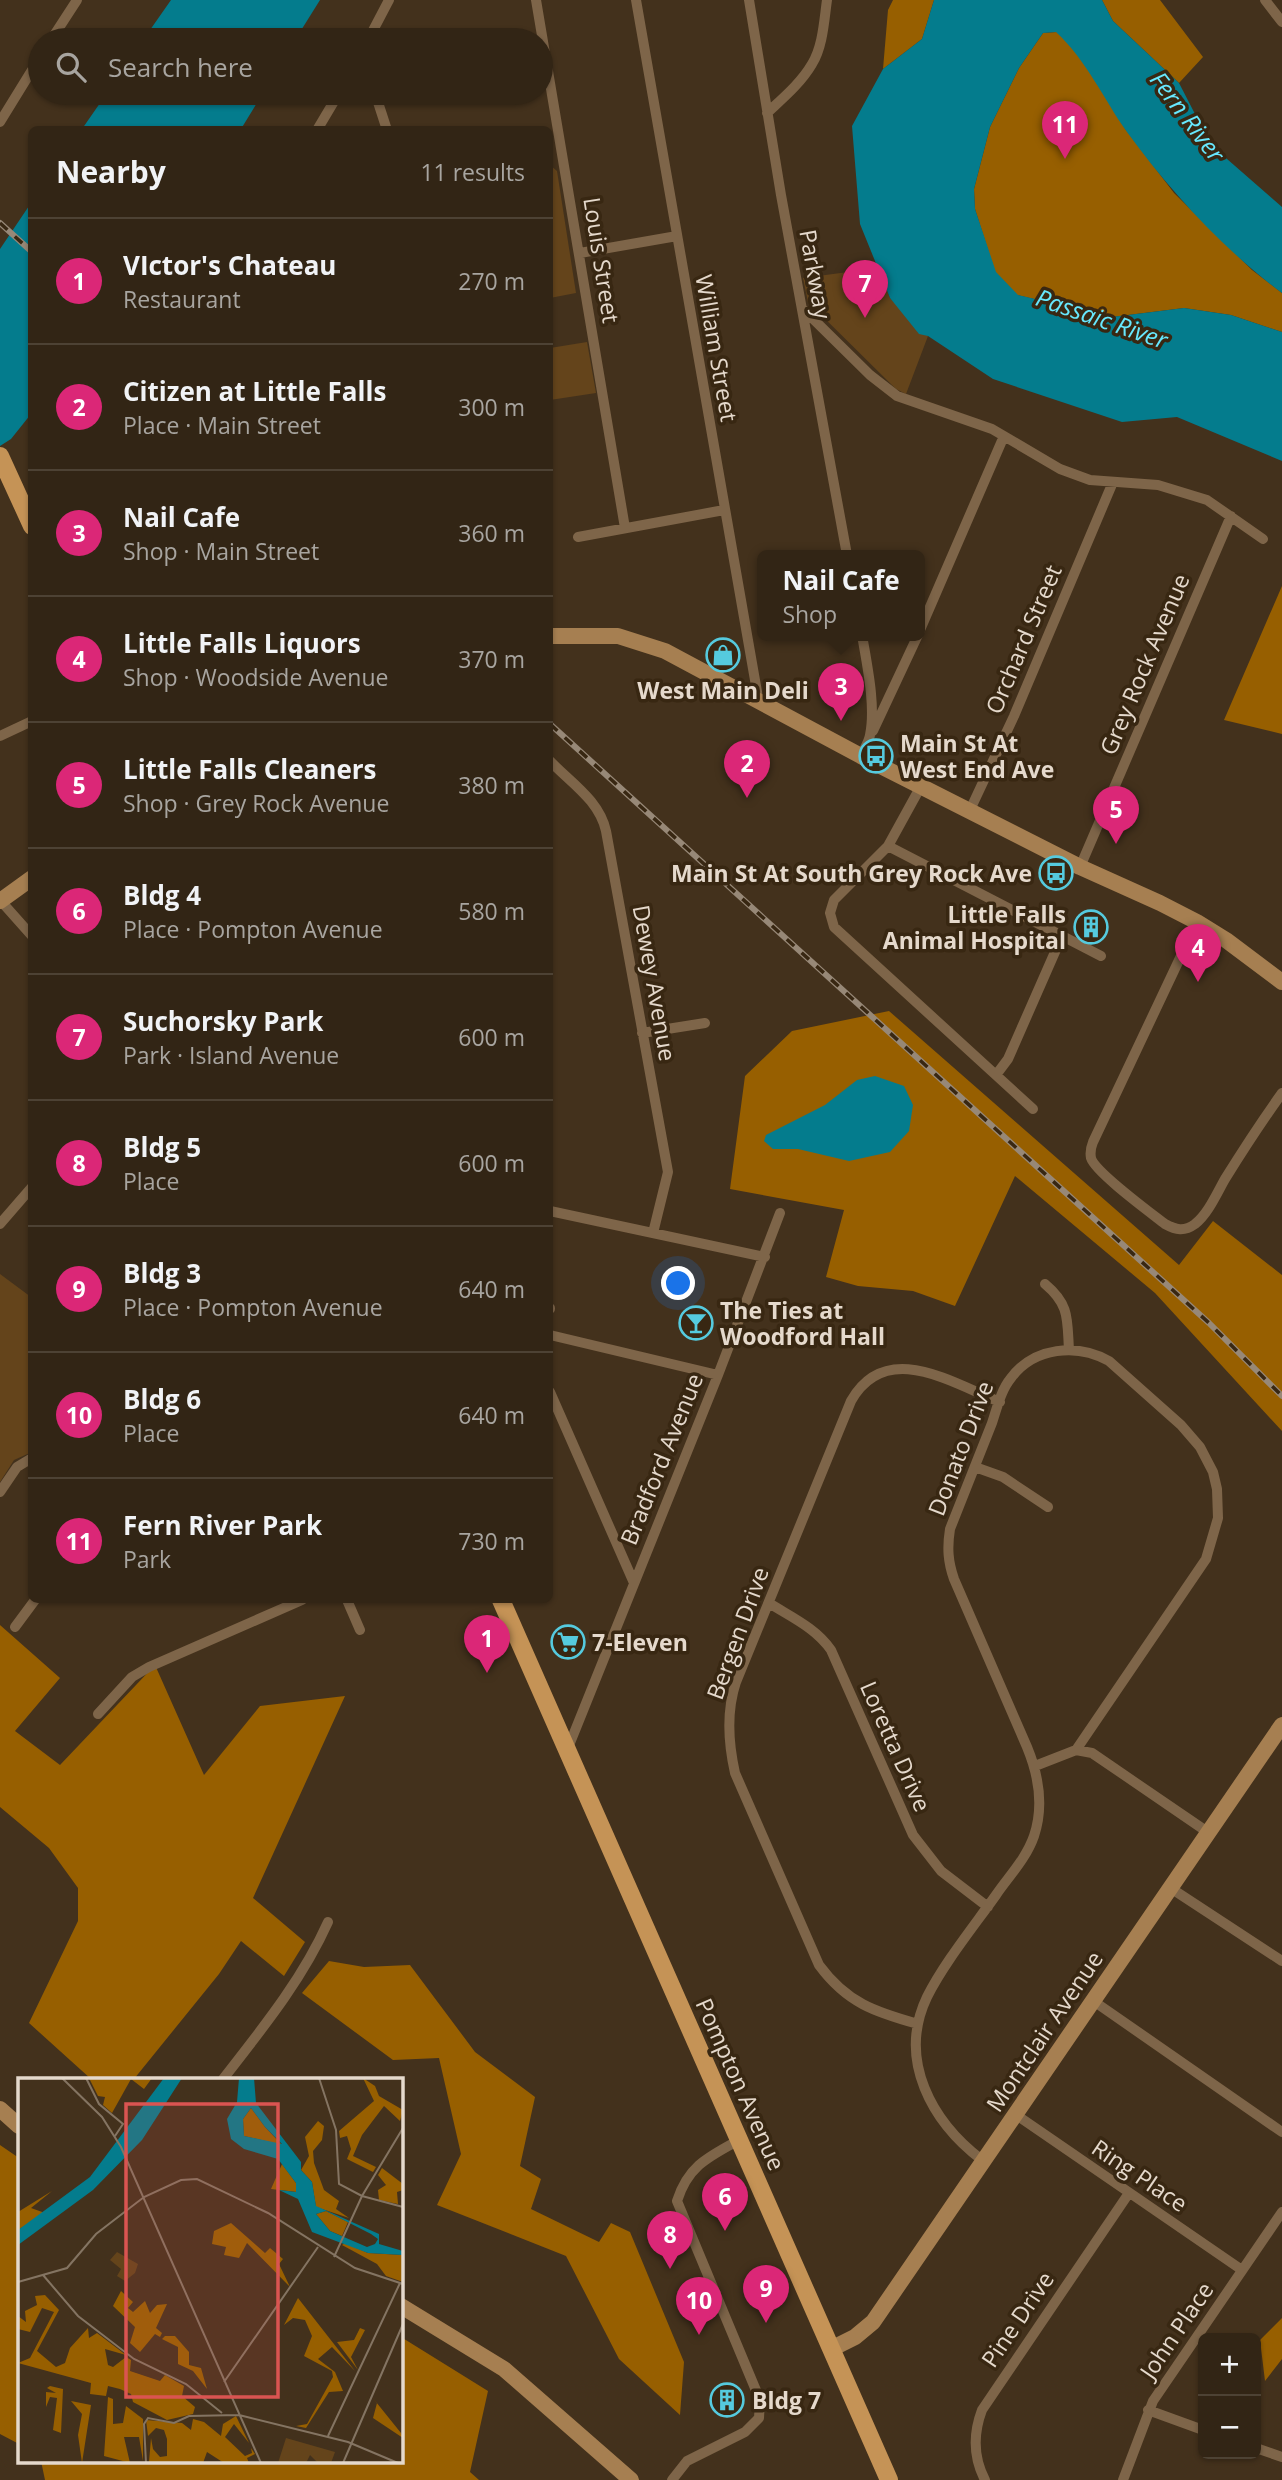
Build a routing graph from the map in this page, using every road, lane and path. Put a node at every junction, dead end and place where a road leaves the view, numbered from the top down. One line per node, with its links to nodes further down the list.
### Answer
1 (77, 0): 9 (street)
2 (389, 0): 10 (street)
3 (536, 0): 11 (street, Louis Street)
4 (636, 0): 22 (street, William Street)
5 (749, 0): 16 (street, Parkway)
6 (827, 0): 16 (street)
7 (1265, 0): 8 (street)
8 (1282, 22)
9 (59, 28)
10 (374, 28)
11 (539, 28)
12 (28, 76): 17 (street)
13 (332, 105): 18 (street)
14 (379, 105): 19 (street)
15 (552, 105): 20 (street, Louis Street)
16 (767, 113): 24 (street, Parkway)
17 (0, 122)
18 (319, 126)
19 (386, 126)
20 (563, 156): 21 (street); 23 (street, Louis Street)
21 (553, 158)
22 (677, 236): 23 (street); 28 (street, William Street)
23 (580, 253): 31 (street, Louis Street)
24 (802, 308): 25 (street); 34 (street, Parkway)
25 (1004, 436): 27 (street); 35 (street)
26 (0, 456): 30 (main road)
27 (1113, 482): 29 (street); 46 (street, Orchard Street)
28 (724, 510): 31 (street); 39 (street, William Street)
29 (1231, 516): 33 (street); 48 (street, Grey Rock Avenue)
30 (28, 517)
31 (625, 528): 32 (street)
32 (578, 537)
33 (1263, 539)
34 (846, 550)
35 (925, 619)
36 (553, 636): 39 (street)
37 (863, 641): 42 (street)
38 (915, 641): 42 (street)
39 (759, 703): 43 (street)
40 (28, 723): 41 (street)
41 (0, 736)
42 (870, 737): 43 (street)
43 (862, 756): 45 (street)
44 (553, 764): 57 (street, Dewey Avenue)
45 (921, 786): 46 (street); 47 (street)
46 (970, 810): 48 (street)
47 (888, 846): 53 (street); 58 (street)
48 (1080, 867): 51 (street)
49 (28, 881): 50 (street)
50 (0, 900): 52 (street)
51 (1197, 922): 55 (street); 59 (street)
52 (28, 932)
53 (1062, 936): 54 (street); 58 (street)
54 (1101, 956)
55 (1282, 982)
56 (705, 1023): 57 (street)
57 (642, 1033): 65 (street, Dewey Avenue)
58 (996, 1075): 60 (street)
59 (1282, 1093)
60 (1033, 1109)
61 (28, 1192): 64 (street)
62 (553, 1212): 65 (street)
63 (780, 1213): 66 (street, Bradford Avenue)
64 (0, 1224)
65 (653, 1233): 66 (street)
66 (765, 1257): 70 (street, Bradford Avenue)
67 (1045, 1284): 69 (street)
68 (553, 1336): 70 (street)
69 (1069, 1350): 72 (street, Donato Drive); 88 (street, Donato Drive)
70 (718, 1375): 77 (street, Bradford Avenue)
71 (553, 1399): 77 (street)
72 (1000, 1402): 74 (street, Donato Drive); 82 (street, Bergen Drive)
73 (28, 1460): 75 (street)
74 (975, 1467): 76 (street); 89 (street, Donato Drive)
75 (0, 1492)
76 (1048, 1507)
77 (634, 1583): 87 (street, Bradford Avenue)
78 (33, 1603): 83 (street)
79 (295, 1603): 85 (street)
80 (348, 1603): 84 (street)
81 (503, 1603): 87 (main road, Pompton Avenue)
82 (769, 1603): 92 (street, Loretta Drive); 96 (street, Bergen Drive)
83 (15, 1626)
84 (360, 1630)
85 (98, 1714)
86 (1282, 1724): 90 (street, Montclair Avenue)
87 (568, 1748): 102 (main road, Pompton Avenue)
88 (1076, 1751): 89 (street); 90 (street)
89 (1035, 1766): 92 (street, Donato Drive)
90 (1209, 1833): 91 (street, Montclair Avenue)
91 (1169, 1887): 94 (street); 95 (street, Montclair Avenue)
92 (988, 1907): 96 (street, Donato Drive)
93 (328, 1922): 97 (street)
94 (1282, 1961)
95 (1092, 2000): 99 (street, Montclair Avenue); 101 (street)
96 (918, 2024): 103 (street, Donato Drive)
97 (224, 2078)
98 (0, 2109): 100 (street)
99 (1015, 2114): 103 (street, Montclair Avenue); 104 (street, Ring Place)
100 (18, 2125)
101 (1282, 2132)
102 (739, 2140): 108 (main road, Pompton Avenue); 114 (street)
103 (982, 2161): 108 (street, Montclair Avenue)
104 (1129, 2193): 106 (street, Ring Place); 116 (street, Pine Drive)
105 (1282, 2212): 106 (street, John Place)
106 (1242, 2270): 109 (street, John Place)
107 (402, 2307): 113 (street)
108 (831, 2349): 115 (main road, Pompton Avenue)
109 (1148, 2410): 110 (street); 117 (street, John Place)
110 (1198, 2428)
111 (1261, 2450): 112 (street)
112 (1282, 2457)
113 (631, 2480)
114 (672, 2480)
115 (888, 2480)
116 (985, 2480)
117 (1123, 2480)

